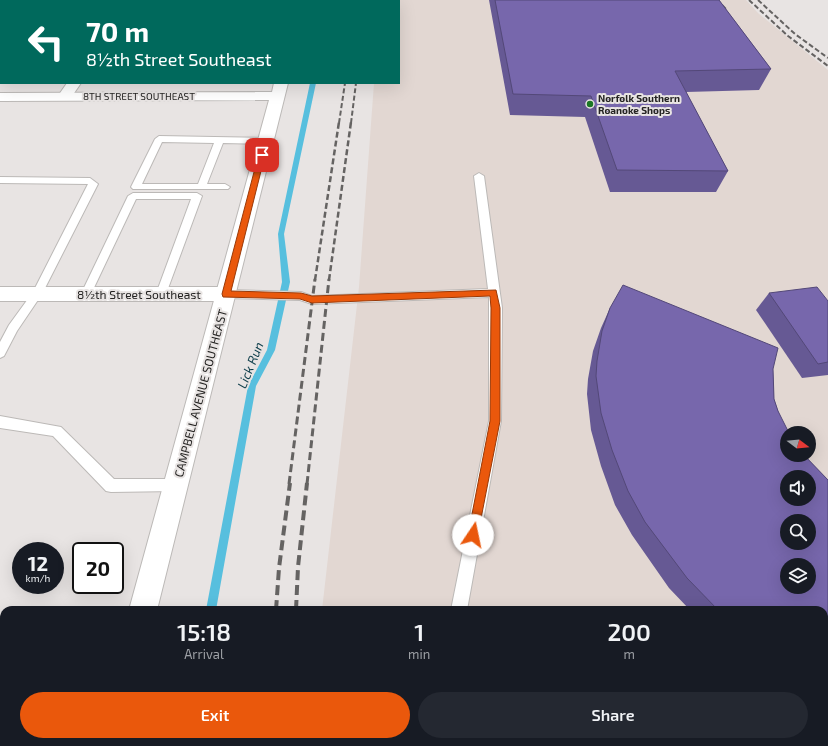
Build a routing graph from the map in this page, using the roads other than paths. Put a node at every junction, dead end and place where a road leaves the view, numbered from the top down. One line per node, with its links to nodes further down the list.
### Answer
1 (73, 84): 3 (street)
2 (279, 90): 3 (street, 8TH STREET SOUTHEAST); 6 (street, CAMPBELL AVENUE SOUTHEAST)
3 (65, 96): 4 (street, 8TH STREET SOUTHEAST)
4 (0, 97)
5 (219, 141): 6 (lane); 9 (lane); 9 (lane)
6 (265, 141): 16 (street, CAMPBELL AVENUE SOUTHEAST)
7 (479, 176): 11 (lane)
8 (0, 180): 13 (lane)
9 (201, 187): 10 (lane)
10 (225, 187)
11 (493, 293): 16 (lane, 8½th Street Southeast); 21 (lane)
12 (0, 294): 13 (street, 8½th Street Southeast)
13 (37, 294): 14 (street, 8½th Street Southeast); 17 (lane)
14 (86, 294): 15 (street, 8½th Street Southeast); 15 (lane)
15 (161, 294): 16 (street, 8½th Street Southeast)
16 (226, 294): 19 (street, CAMPBELL AVENUE SOUTHEAST)
17 (0, 354)
18 (0, 422): 19 (lane)
19 (176, 486): 20 (street, CAMPBELL AVENUE SOUTHEAST)
20 (144, 606)
21 (460, 606)

